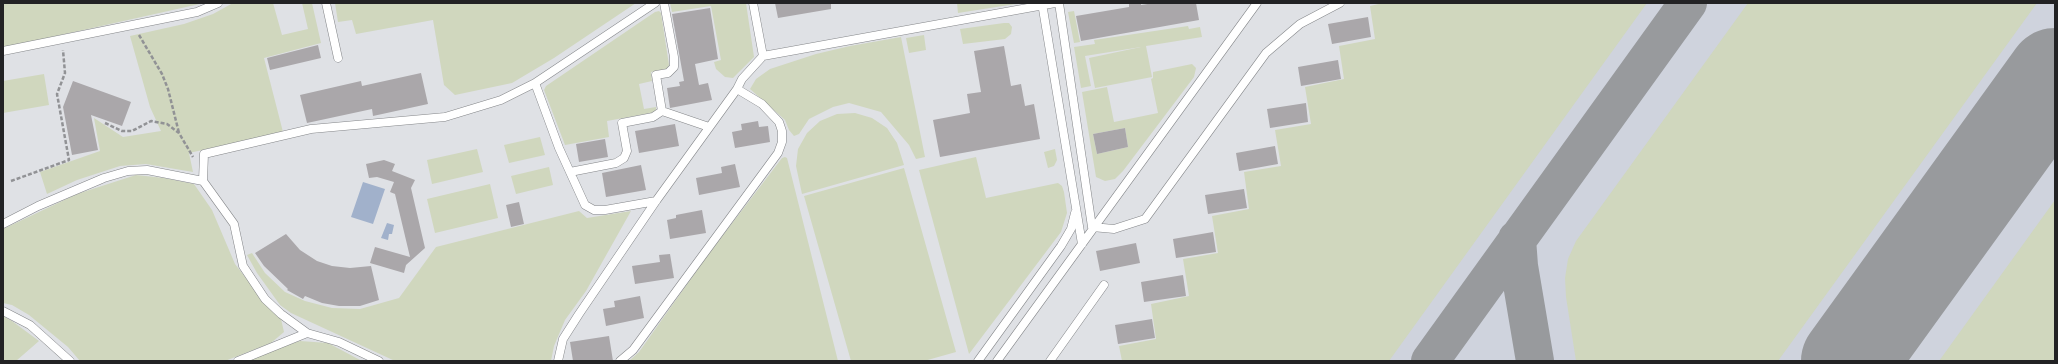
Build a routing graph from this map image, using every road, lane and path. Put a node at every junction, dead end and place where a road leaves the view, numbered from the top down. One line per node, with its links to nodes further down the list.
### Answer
1 (218, 3): 11 (lane)
2 (326, 3): 15 (lane)
3 (655, 3): 16 (lane)
4 (664, 3): 18 (lane)
5 (753, 3): 14 (lane)
6 (1055, 3): 10 (lane)
7 (1059, 3): 26 (lane)
8 (1257, 3): 31 (lane)
9 (1340, 3): 31 (lane)
10 (1043, 4): 14 (lane); 27 (lane)
11 (133, 25): 12 (lane); 21 (path)
12 (60, 40): 13 (lane); 24 (path)
13 (3, 51)
14 (762, 56): 17 (lane)
15 (338, 58)
16 (535, 83): 23 (lane); 25 (lane)
17 (737, 89): 20 (lane); 40 (lane)
18 (662, 111): 20 (lane); 23 (lane)
19 (105, 123): 21 (path)
20 (709, 128): 28 (lane)
21 (179, 133): 22 (path)
22 (196, 162)
23 (570, 172): 28 (lane)
24 (11, 181)
25 (203, 181): 30 (lane); 35 (lane)
26 (1089, 194): 27 (lane); 31 (lane)
27 (1074, 198): 29 (lane)
28 (656, 201): 39 (lane)
29 (1076, 211): 32 (lane); 41 (lane)
30 (3, 224)
31 (1092, 228): 32 (lane)
32 (1082, 244): 42 (lane)
33 (1104, 285): 43 (lane)
34 (3, 311): 36 (lane)
35 (307, 333): 37 (lane); 38 (lane)
36 (70, 361)
37 (238, 361)
38 (379, 361)
39 (558, 361)
40 (620, 361)
41 (978, 361)
42 (997, 361)
43 (1050, 361)

